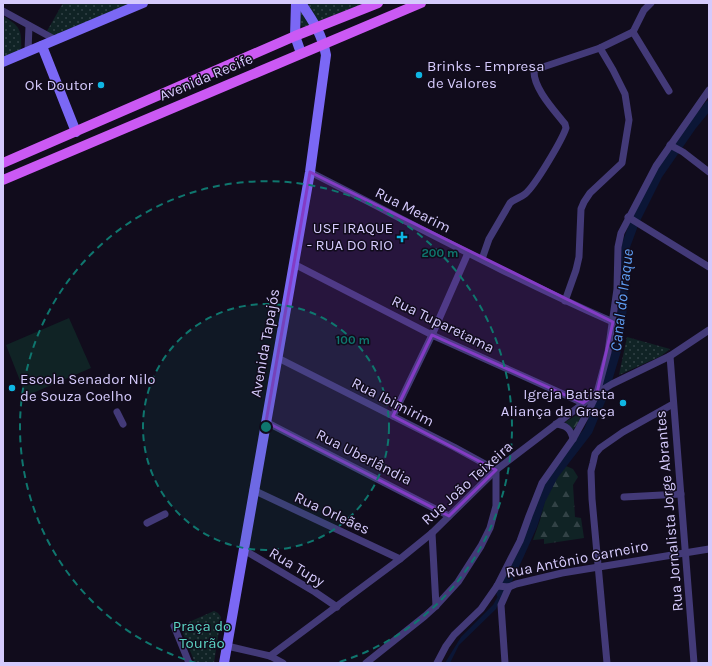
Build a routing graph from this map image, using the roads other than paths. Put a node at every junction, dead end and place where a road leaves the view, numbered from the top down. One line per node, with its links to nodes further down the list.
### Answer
1 (143, 3): 13 (main road)
2 (296, 3): 12 (main road)
3 (301, 3): 10 (main road, Avenida Tapajós)
4 (378, 3): 10 (main road, Avenida Recife)
5 (421, 3): 14 (main road, Avenida Recife)
6 (651, 3): 7 (street)
7 (643, 6): 11 (street)
8 (3, 11): 9 (street)
9 (29, 26): 13 (street); 17 (street)
10 (318, 28): 12 (main road, Avenida Recife); 14 (main road, Avenida Tapajós)
11 (633, 32): 16 (street); 21 (street)
12 (295, 36): 18 (main road); 22 (main road, Avenida Recife)
13 (56, 40): 15 (main road)
14 (324, 44): 18 (main road, Avenida Recife); 25 (main road, Avenida Tapajós)
15 (42, 46): 17 (main road); 22 (main road)
16 (600, 48): 30 (street); 33 (street)
17 (28, 51): 19 (main road)
18 (301, 54): 27 (main road, Avenida Recife)
19 (3, 62)
20 (709, 90): 23 (street)
21 (669, 91)
22 (76, 132): 24 (main road, Avenida Recife)
23 (672, 146): 26 (street); 28 (street)
24 (3, 164)
25 (310, 172): 29 (street, Rua Mearim); 31 (main road, Avenida Tapajós)
26 (709, 172)
27 (3, 180)
28 (630, 217): 32 (street); 34 (street)
29 (468, 253): 30 (street, Rua Mearim); 36 (street)
30 (482, 259): 33 (street, Rua Mearim)
31 (294, 264): 36 (street, Rua Tuparetama); 38 (main road, Avenida Tapajós)
32 (709, 267)
33 (565, 301): 34 (street, Rua Mearim)
34 (613, 322): 39 (street)
35 (709, 330): 37 (street, Rua João Teixeira)
36 (432, 335): 40 (street, Rua Tuparetama); 43 (street)
37 (670, 356): 39 (street, Rua João Teixeira); 41 (street, Rua Jornalista Jorge Abrantes)
38 (278, 358): 43 (street, Rua Ibimirim); 44 (main road, Avenida Tapajós)
39 (597, 393): 40 (street, Rua João Teixeira); 47 (street)
40 (583, 404): 46 (street, Rua João Teixeira)
41 (673, 404): 50 (street, Rua Jornalista Jorge Abrantes); 60 (street)
42 (117, 412): 45 (street)
43 (393, 416): 48 (street, Rua Ibimirim)
44 (266, 422): 49 (main road, Avenida Tapajós); 53 (street, Rua Uberlândia)
45 (123, 424)
46 (556, 424): 47 (street); 48 (street, Rua João Teixeira)
47 (573, 439): 62 (street)
48 (496, 470): 53 (street, Rua João Teixeira); 63 (street)
49 (253, 490): 57 (main road, Avenida Tapajós); 59 (street, Rua Orleães)
50 (681, 494): 51 (street); 58 (street, Rua Jornalista Jorge Abrantes)
51 (624, 497)
52 (165, 514): 54 (street)
53 (449, 516): 55 (street, Rua João Teixeira)
54 (147, 523)
55 (432, 532): 59 (street, Rua João Teixeira); 63 (street)
56 (709, 549): 58 (street, Rua Antônio Carneiro)
57 (244, 550): 64 (street, Rua Tupy); 66 (main road, Avenida Tapajós)
58 (685, 553): 60 (street, Rua Antônio Carneiro); 75 (street, Rua Jornalista Jorge Abrantes)
59 (400, 559): 64 (street, Rua João Teixeira)
60 (599, 567): 61 (street, Rua Antônio Carneiro); 74 (street)
61 (512, 585): 62 (street, Rua Antônio Carneiro); 73 (street)
62 (497, 586): 72 (street)
63 (436, 606): 71 (street)
64 (337, 607): 67 (street, Rua João Teixeira)
65 (174, 626): 68 (street)
66 (227, 646): 67 (street); 69 (main road, Avenida Tapajós)
67 (270, 656): 70 (street)
68 (189, 663)
69 (224, 663)
70 (283, 663)
71 (366, 663)
72 (437, 663)
73 (505, 663)
74 (607, 663)
75 (694, 663)

